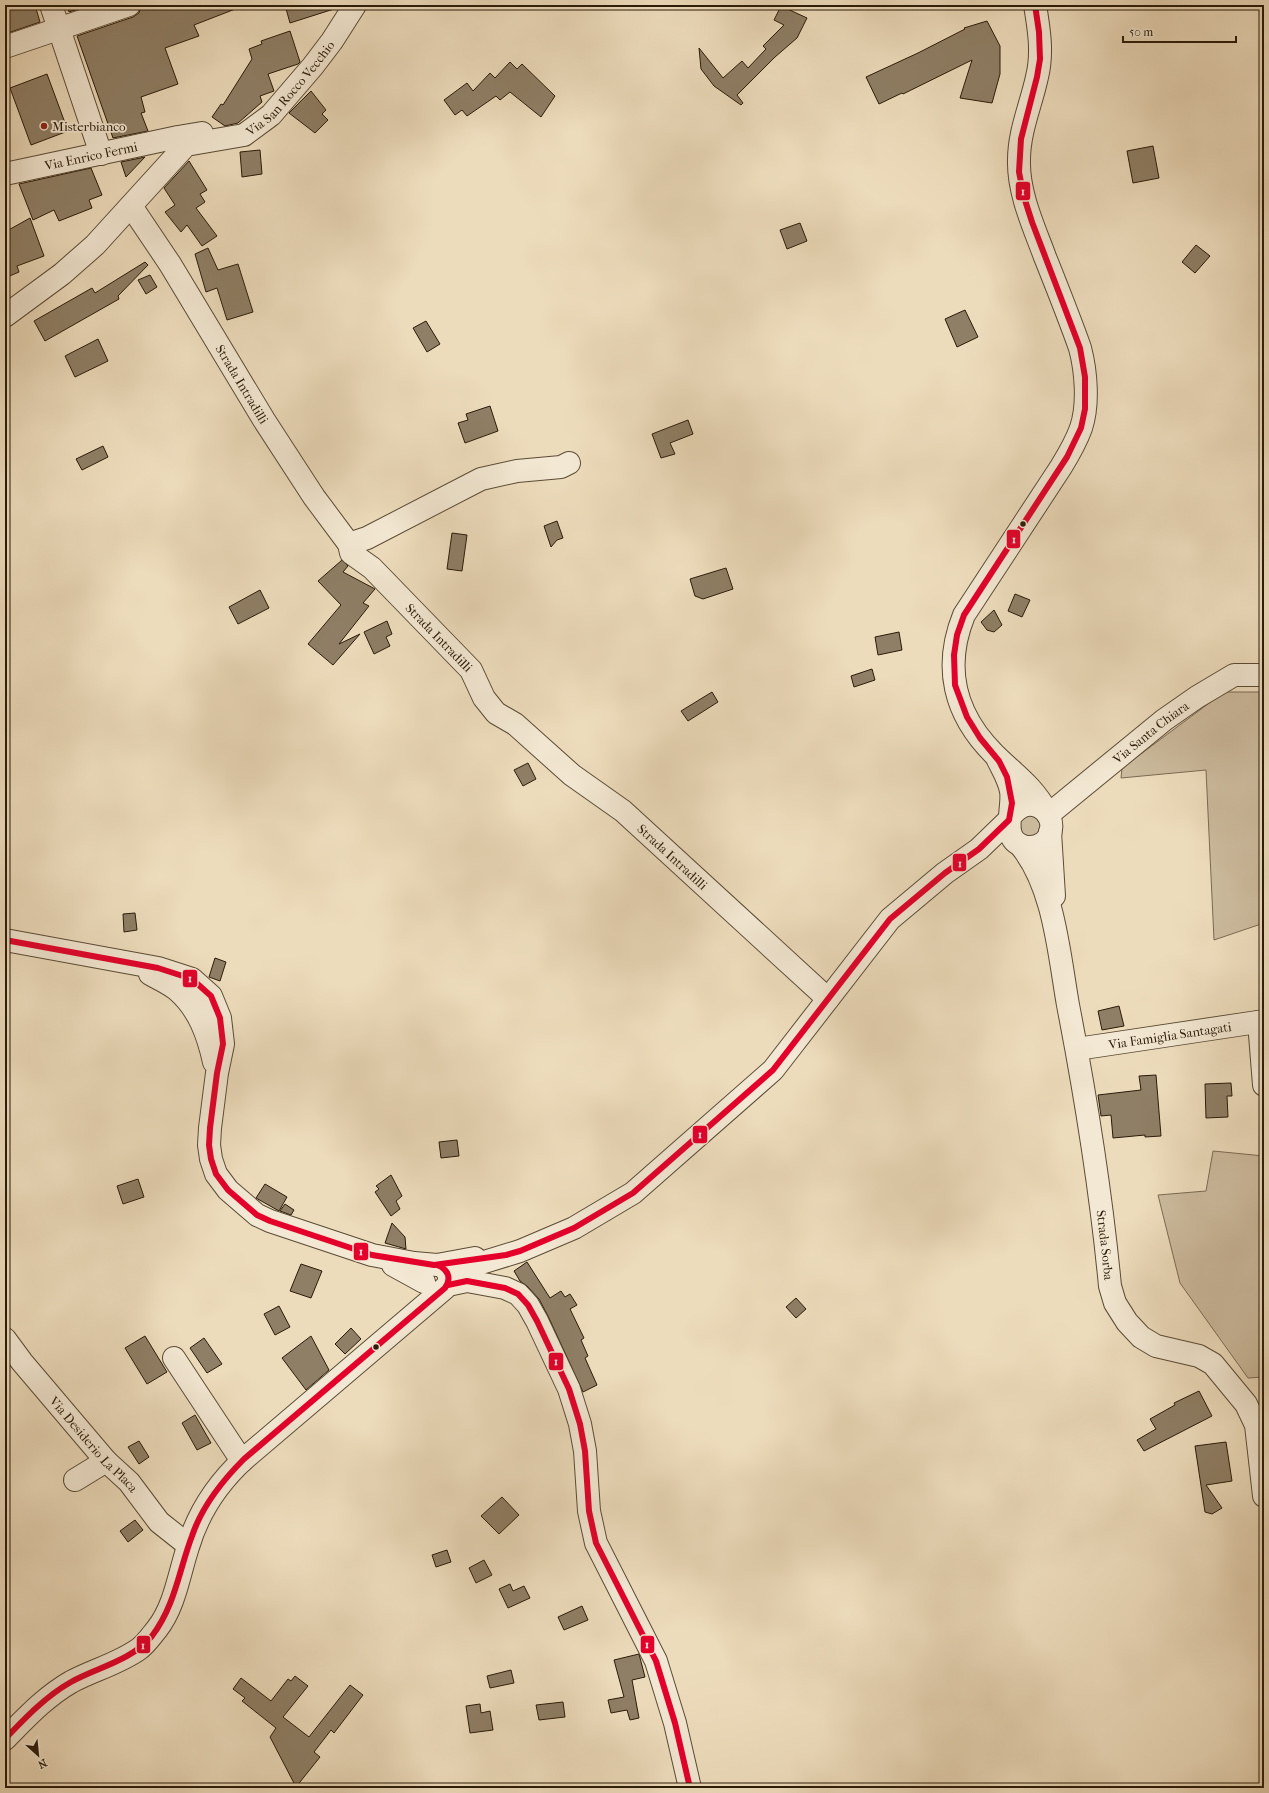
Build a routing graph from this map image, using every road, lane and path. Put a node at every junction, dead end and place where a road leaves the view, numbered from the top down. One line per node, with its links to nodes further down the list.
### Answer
1 (51, 5): 5 (street)
2 (129, 5): 5 (street)
3 (355, 5): 7 (street, Via San Rocco Vecchio)
4 (1035, 5): 16 (street)
5 (59, 29): 6 (street); 9 (street)
6 (5, 47)
7 (258, 125): 8 (street, Via San Rocco Vecchio); 11 (street)
8 (178, 137): 9 (street, Via Enrico Fermi)
9 (100, 154): 10 (street, Via Enrico Fermi)
10 (5, 174)
11 (131, 206): 12 (street); 14 (street, Strada Intradilli)
12 (5, 316)
13 (570, 463): 14 (street)
14 (349, 544): 23 (street, Strada Intradilli)
15 (1264, 675): 18 (street, Via Santa Chiara)
16 (994, 754): 17 (street); 18 (street)
17 (1010, 818): 18 (street); 19 (street); 20 (street)
18 (1048, 820): 19 (street); 21 (street)
19 (1018, 843): 20 (street); 21 (street)
20 (979, 849): 23 (street)
21 (1053, 923): 25 (street, Strada Sorba)
22 (5, 940): 27 (street)
23 (828, 999): 27 (street)
24 (1262, 1021): 25 (street, Via Famiglia Santagati); 26 (street)
25 (1077, 1049): 33 (street, Strada Sorba)
26 (1264, 1085)
27 (437, 1279): 31 (street); 36 (street)
28 (5, 1339): 30 (street, Via Desiderio La Placa)
29 (174, 1358): 31 (street)
30 (106, 1461): 32 (street); 34 (street, Via Desiderio La Placa)
31 (242, 1461): 34 (street)
32 (75, 1480)
33 (1264, 1496)
34 (188, 1545): 35 (street)
35 (5, 1739)
36 (690, 1788)

